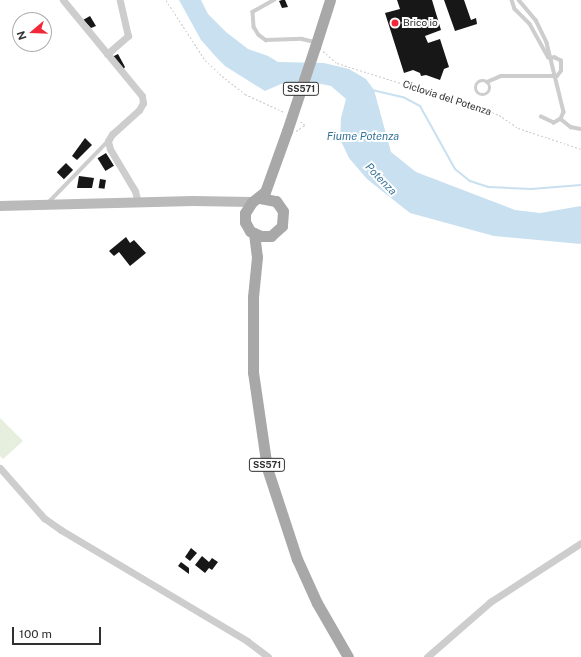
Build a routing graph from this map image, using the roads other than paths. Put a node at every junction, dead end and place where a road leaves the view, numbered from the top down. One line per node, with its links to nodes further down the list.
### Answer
1 (63, 0): 8 (street)
2 (120, 0): 8 (street)
3 (275, 0): 7 (lane)
4 (330, 0): 7 (main road, SS571)
5 (512, 0): 9 (lane)
6 (519, 0): 9 (lane)
7 (316, 45): 16 (main road, SS571, bridge)
8 (107, 54): 15 (street)
9 (549, 58): 10 (lane); 10 (lane)
10 (554, 77): 11 (lane); 13 (lane)
11 (487, 82)
12 (541, 118): 13 (lane)
13 (561, 119): 14 (lane)
14 (581, 129)
15 (108, 141): 19 (street); 21 (lane)
16 (271, 177): 17 (main road, SS571); 18 (main road, SS571)
17 (256, 200): 18 (main road); 20 (main road); 23 (main road, SS571)
18 (276, 201): 25 (main road, SS571)
19 (138, 202): 20 (main road); 21 (main road)
20 (220, 203): 23 (main road)
21 (46, 205): 22 (main road)
22 (0, 206)
23 (245, 216): 24 (main road, SS571)
24 (254, 233): 25 (main road); 26 (main road, SS571)
25 (271, 236): 26 (main road, SS571)
26 (257, 256): 30 (main road, SS571)
27 (0, 468): 29 (street)
28 (581, 543): 31 (street)
29 (268, 657)
30 (348, 657)
31 (427, 657)

